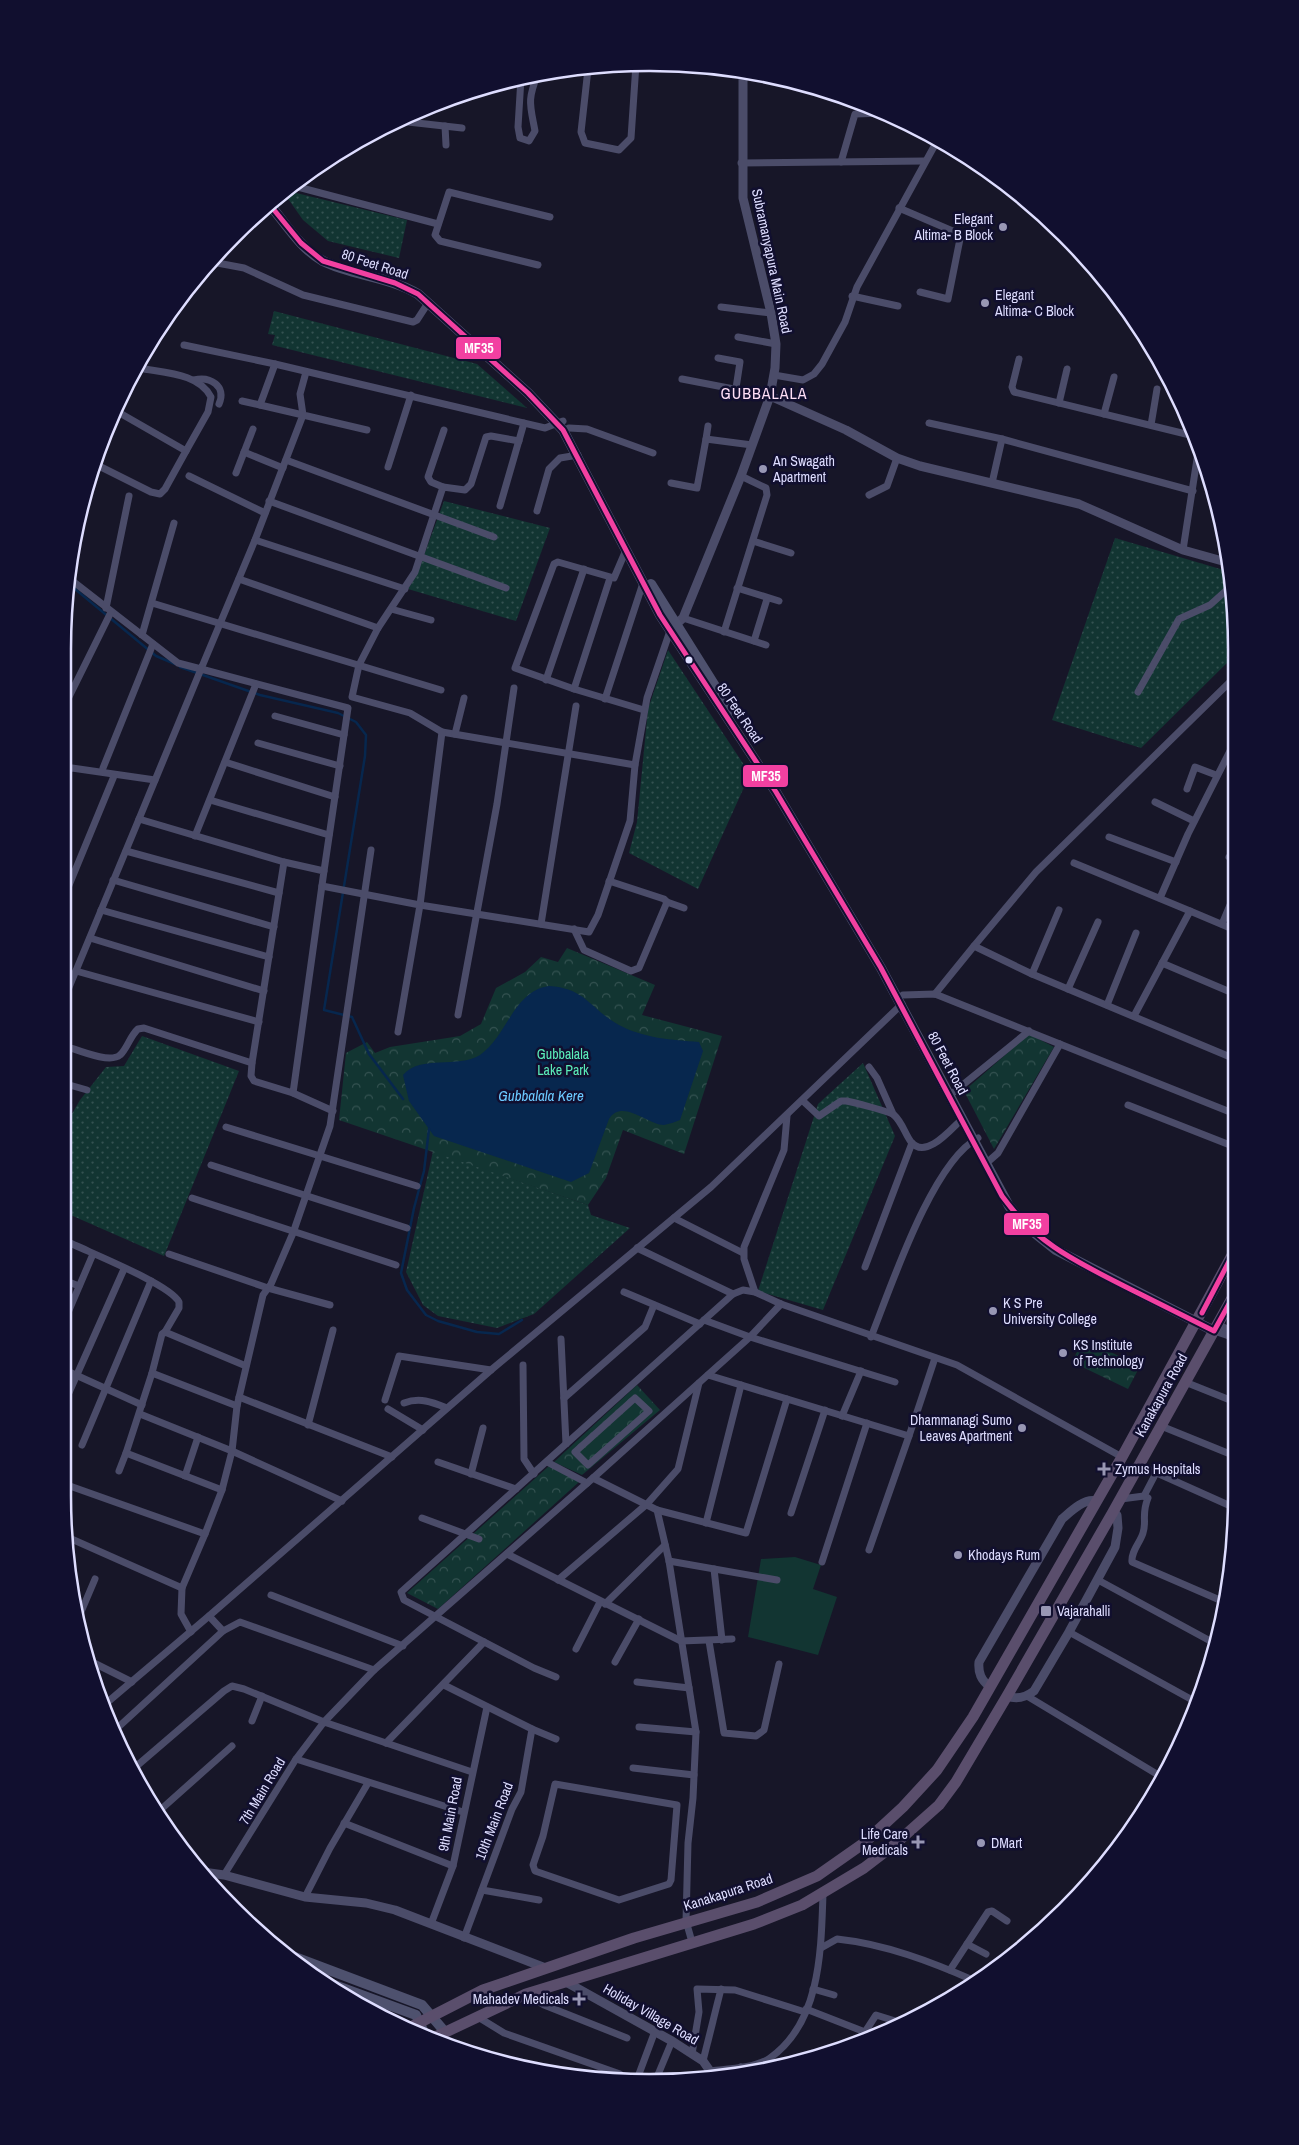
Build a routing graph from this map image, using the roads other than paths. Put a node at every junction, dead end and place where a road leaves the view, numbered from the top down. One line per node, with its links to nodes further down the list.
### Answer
1 (636, 71): 2 (street)
2 (587, 75)
3 (743, 79): 15 (street, Subramanyapura Main Road)
4 (535, 82): 5 (street)
5 (521, 86)
6 (861, 113): 7 (street); 14 (street)
7 (865, 113)
8 (412, 122): 9 (street)
9 (445, 126): 10 (street); 11 (street)
10 (462, 128)
11 (446, 145)
12 (934, 146): 13 (street)
13 (925, 161): 14 (street); 18 (street)
14 (841, 162): 15 (street)
15 (742, 164): 29 (street, Subramanyapura Main Road)
16 (301, 188): 21 (street)
17 (278, 207): 56 (main road, 80 Feet Road)
18 (899, 208): 24 (street); 25 (street)
19 (274, 210): 26 (main road, 80 Feet Road)
20 (550, 217): 21 (street)
21 (438, 224): 23 (street)
22 (219, 263): 26 (street)
23 (538, 265)
24 (920, 292)
25 (852, 296): 27 (street); 39 (street)
26 (428, 303): 56 (main road, 80 Feet Road)
27 (898, 306)
28 (721, 307): 29 (street)
29 (771, 313): 31 (street, Subramanyapura Main Road)
30 (738, 337): 31 (street)
31 (776, 344): 39 (street, Subramanyapura Main Road)
32 (184, 345): 35 (street)
33 (718, 358): 43 (street)
34 (1019, 359): 48 (street)
35 (276, 364): 38 (street); 50 (street)
36 (144, 369): 42 (street)
37 (1067, 369): 48 (street)
38 (306, 372): 45 (street); 53 (street)
39 (774, 375): 46 (street, Subramanyapura Main Road)
40 (1114, 377): 52 (street)
41 (682, 379): 43 (street)
42 (194, 380): 49 (street); 67 (street)
43 (736, 388): 46 (street)
44 (1157, 389): 58 (street)
45 (412, 395): 54 (street); 75 (street)
46 (770, 396): 66 (street, Subramanyapura Main Road); 71 (street)
47 (242, 401): 50 (street)
48 (1059, 403): 52 (street)
49 (219, 404)
50 (260, 405): 53 (street)
51 (122, 414): 67 (street)
52 (1104, 414): 58 (street)
53 (303, 415): 60 (street); 72 (street)
54 (524, 423): 56 (street); 65 (street)
55 (929, 423): 63 (street)
56 (563, 424): 69 (street); 70 (main road, 80 Feet Road); 115 (main road, 80 Feet Road)
57 (708, 426): 64 (street)
58 (1151, 426): 62 (street)
59 (254, 430): 68 (street)
60 (368, 430)
61 (444, 430): 81 (street)
62 (1186, 434)
63 (1002, 439): 80 (street); 82 (street)
64 (706, 440): 66 (street); 79 (street)
65 (519, 441): 81 (street); 86 (street)
66 (752, 445): 78 (street, Subramanyapura Main Road)
67 (186, 451): 74 (street)
68 (244, 452): 72 (street); 76 (street)
69 (653, 453)
70 (578, 455): 87 (street); 94 (main road, 80 Feet Road)
71 (897, 458): 80 (street); 83 (street)
72 (284, 464): 85 (street); 89 (street)
73 (1197, 465): 82 (street)
74 (101, 467)
75 (388, 467)
76 (236, 473)
77 (189, 476): 88 (street)
78 (741, 476): 93 (street); 115 (street, Subramanyapura Main Road)
79 (671, 483)
80 (992, 483): 95 (street)
81 (443, 487): 89 (street)
82 (1192, 491): 95 (street)
83 (869, 494)
84 (129, 496): 112 (street)
85 (269, 501): 88 (street); 97 (street)
86 (500, 506)
87 (536, 511)
88 (265, 513): 92 (street)
89 (434, 514): 91 (street); 97 (street)
90 (174, 523): 110 (street)
91 (494, 537)
92 (255, 540): 101 (street); 104 (street)
93 (753, 541): 96 (street); 106 (street)
94 (626, 550): 100 (street); 103 (main road, 80 Feet Road)
95 (1183, 550): 98 (street)
96 (791, 553)
97 (420, 555): 104 (street); 105 (street)
98 (1221, 561)
99 (584, 570): 100 (street); 124 (street); 124 (street)
100 (610, 578): 128 (street)
101 (239, 579): 114 (street); 116 (street)
102 (75, 583): 112 (street)
103 (643, 583): 115 (main road, 80 Feet Road); 134 (street)
104 (404, 588): 111 (street)
105 (506, 588)
106 (737, 588): 108 (street); 117 (street)
107 (1225, 592): 130 (street)
108 (767, 598): 109 (street); 119 (street)
109 (779, 601)
110 (152, 603): 114 (street); 118 (street)
111 (391, 609): 113 (street); 116 (street)
112 (109, 611): 118 (street); 131 (street)
113 (431, 620)
114 (221, 622): 122 (street); 123 (street)
115 (676, 625): 117 (street); 137 (street); 202 (main road, 80 Feet Road)
116 (378, 628): 122 (street)
117 (724, 632): 119 (street)
118 (142, 635): 120 (street)
119 (754, 641): 121 (street)
120 (153, 644): 123 (street); 150 (street)
121 (766, 645)
122 (359, 665): 129 (street); 132 (street)
123 (201, 669): 125 (street); 153 (street)
124 (546, 680): 128 (street)
125 (256, 684): 136 (street); 146 (street)
126 (1228, 684): 192 (street)
127 (514, 688): 143 (street)
128 (574, 689): 134 (street)
129 (441, 690)
130 (1138, 692)
131 (71, 693)
132 (352, 697): 136 (street); 139 (street)
133 (464, 698): 140 (street)
134 (605, 699): 137 (street)
135 (576, 706): 144 (street)
136 (348, 708): 141 (street)
137 (644, 710): 147 (street)
138 (275, 716): 141 (street)
139 (442, 732): 140 (street); 177 (street)
140 (455, 734): 143 (street)
141 (344, 735): 148 (street)
142 (258, 743): 148 (street)
143 (505, 744): 144 (street); 183 (street)
144 (569, 754): 147 (street); 185 (street)
145 (1228, 754): 151 (street)
146 (225, 762): 155 (street); 156 (street)
147 (635, 765): 171 (street)
148 (340, 766): 155 (street)
149 (71, 768): 152 (street)
150 (104, 768)
151 (1216, 775): 154 (street); 159 (street)
152 (114, 776): 153 (street); 169 (street)
153 (155, 780): 158 (street)
154 (1187, 789)
155 (335, 797): 160 (street)
156 (210, 800): 160 (street); 161 (street)
157 (1155, 802): 159 (street)
158 (139, 819): 161 (street); 164 (street)
159 (1194, 821): 166 (street)
160 (329, 835): 168 (street)
161 (195, 836): 165 (street)
162 (1110, 837): 166 (street)
163 (371, 850): 174 (street)
164 (126, 851): 170 (street); 173 (street)
165 (284, 862): 168 (street); 173 (street)
166 (1176, 862): 175 (street)
167 (1074, 863): 175 (street)
168 (324, 871): 172 (street)
169 (71, 880)
170 (113, 880): 179 (street); 187 (street)
171 (609, 881): 176 (street); 189 (street)
172 (322, 886): 174 (street); 217 (street)
173 (279, 893): 187 (street)
174 (366, 894): 177 (street); 220 (street)
175 (1160, 898): 182 (street)
176 (667, 902): 178 (street); 189 (street)
177 (420, 905): 183 (street); 208 (street)
178 (684, 908)
179 (101, 910): 191 (street); 193 (street)
180 (1059, 910): 196 (street)
181 (1228, 910): 186 (street)
182 (1190, 911): 186 (street); 194 (street)
183 (476, 914): 185 (street); 204 (street)
184 (1098, 922): 198 (street)
185 (541, 924): 189 (street)
186 (1222, 924): 188 (street)
187 (274, 927): 193 (street)
188 (1228, 927)
189 (574, 929)
190 (1136, 933): 203 (street)
191 (90, 938): 195 (street); 199 (street)
192 (974, 946): 196 (street); 201 (street)
193 (269, 957): 199 (street)
194 (1162, 963): 200 (street); 205 (street)
195 (76, 971): 197 (street); 206 (street)
196 (1032, 974): 198 (street)
197 (71, 983)
198 (1068, 989): 203 (street)
199 (264, 990): 206 (street)
200 (1228, 991)
201 (935, 994): 202 (street); 207 (street)
202 (904, 1000): 216 (main road, 80 Feet Road); 218 (street); 224 (main road, 80 Feet Road)
203 (1107, 1005): 205 (street)
204 (458, 1015)
205 (1134, 1016): 211 (street)
206 (259, 1022): 212 (street)
207 (1029, 1031): 209 (street); 216 (street)
208 (398, 1032)
209 (1060, 1044): 221 (street); 230 (street)
210 (71, 1048): 212 (street)
211 (1228, 1055)
212 (252, 1063): 217 (street)
213 (869, 1067): 222 (street)
214 (71, 1085): 215 (street)
215 (87, 1090)
216 (954, 1092): 226 (main road, 80 Feet Road)
217 (293, 1093): 220 (street)
218 (803, 1101): 222 (street); 223 (street)
219 (1128, 1105): 228 (street)
220 (333, 1111): 229 (street)
221 (1228, 1111)
222 (893, 1114): 227 (street)
223 (787, 1116): 235 (street); 240 (street)
224 (962, 1119): 226 (main road, 80 Feet Road); 227 (street)
225 (226, 1127): 229 (street)
226 (975, 1139): 230 (main road, 80 Feet Road); 259 (main road, 80 Feet Road); 266 (street)
227 (912, 1143): 245 (street)
228 (1228, 1144)
229 (320, 1155): 232 (street); 233 (street)
230 (990, 1160): 259 (main road, 80 Feet Road)
231 (211, 1165): 233 (street)
232 (417, 1186)
233 (306, 1195): 236 (street); 237 (street)
234 (192, 1198): 237 (street)
235 (674, 1218): 239 (street); 240 (street)
236 (407, 1228)
237 (293, 1233): 244 (street); 250 (street)
238 (71, 1243): 241 (street)
239 (637, 1248): 253 (street); 271 (street)
240 (742, 1253): 252 (street)
241 (93, 1254): 246 (street); 249 (street)
242 (169, 1254): 250 (street)
243 (1228, 1263): 259 (highway, Kanakapura Road)
244 (396, 1265)
245 (865, 1267)
246 (124, 1269): 247 (street); 275 (street)
247 (151, 1282): 263 (street); 282 (street)
248 (71, 1283): 249 (street)
249 (79, 1286): 254 (street)
250 (268, 1288): 255 (street); 270 (street)
251 (624, 1292): 257 (street)
252 (755, 1292): 253 (street); 256 (street)
253 (733, 1294): 260 (street)
254 (71, 1304)
255 (330, 1304)
256 (781, 1304): 265 (street, 7th Main Road); 266 (street)
257 (654, 1305): 260 (street); 284 (street)
258 (1228, 1305): 261 (highway, Kanakapura Road)
259 (1199, 1318): 261 (main road, 80 Feet Road); 311 (highway, Kanakapura Road)
260 (702, 1322): 265 (street); 305 (street)
261 (1216, 1327): 264 (street); 278 (highway, Kanakapura Road)
262 (333, 1330): 297 (street)
263 (165, 1332): 270 (street); 274 (street)
264 (1228, 1332)
265 (750, 1337): 272 (street); 276 (street, 7th Main Road)
266 (871, 1337): 268 (street)
267 (562, 1339): 284 (street)
268 (935, 1358): 302 (street); 311 (street)
269 (522, 1365): 318 (street)
270 (246, 1366): 283 (street)
271 (491, 1370): 287 (street); 291 (street)
272 (861, 1371): 277 (street); 295 (street)
273 (71, 1373): 275 (street)
274 (152, 1373): 289 (street); 290 (street)
275 (76, 1375): 281 (street); 282 (street)
276 (708, 1375): 279 (street, 7th Main Road); 280 (street)
277 (895, 1382)
278 (1185, 1382): 286 (street); 298 (highway, Kanakapura Road)
279 (699, 1383): 304 (street, 7th Main Road); 328 (street)
280 (741, 1385): 285 (street); 334 (street)
281 (71, 1387)
282 (106, 1388): 289 (street); 306 (street)
283 (239, 1397): 290 (street); 297 (street)
284 (564, 1398): 305 (street)
285 (787, 1399): 293 (street); 334 (street)
286 (1228, 1399)
287 (385, 1400)
288 (404, 1402): 291 (street)
289 (142, 1405): 294 (street)
290 (237, 1406): 307 (street)
291 (447, 1408): 301 (street)
292 (388, 1409): 301 (street)
293 (825, 1410): 295 (street); 332 (street)
294 (140, 1414): 303 (street); 308 (street)
295 (842, 1416): 296 (street)
296 (867, 1424): 302 (street); 343 (street)
297 (308, 1425): 310 (street)
298 (1161, 1426): 309 (street); 314 (highway, Kanakapura Road)
299 (483, 1428): 317 (street)
300 (628, 1429): 300 (street); 304 (street)
301 (423, 1430): 310 (street)
302 (909, 1436): 340 (street)
303 (198, 1438): 307 (street); 319 (street)
304 (637, 1439): 320 (street, 7th Main Road)
305 (566, 1444): 313 (street)
306 (82, 1445)
307 (232, 1451): 323 (street); 326 (street)
308 (126, 1453): 315 (street); 319 (street)
309 (1228, 1453)
310 (392, 1457): 326 (street)
311 (1122, 1457): 327 (highway, Kanakapura Road)
312 (438, 1462): 317 (street)
313 (547, 1462): 318 (street); 320 (street)
314 (1139, 1465): 316 (street); 325 (highway, Kanakapura Road)
315 (120, 1471)
316 (1156, 1473): 324 (street); 329 (street)
317 (471, 1474): 322 (street)
318 (534, 1474): 322 (street)
319 (185, 1476): 323 (street)
320 (590, 1481): 328 (street); 341 (street, 7th Main Road)
321 (71, 1486): 335 (street)
322 (516, 1489): 336 (street)
323 (222, 1490): 335 (street)
324 (1144, 1496): 325 (street); 351 (street)
325 (1121, 1499): 331 (highway, Kanakapura Road)
326 (342, 1501): 354 (street)
327 (1096, 1501): 377 (highway, Kanakapura Road); 377 (street)
328 (647, 1504): 330 (street); 346 (street)
329 (1228, 1505)
330 (657, 1510): 334 (street); 339 (street)
331 (1114, 1512): 348 (street); 380 (highway, Kanakapura Road)
332 (791, 1513)
333 (422, 1518): 336 (street)
334 (706, 1523)
335 (205, 1534): 349 (street)
336 (466, 1534): 337 (street); 355 (street)
337 (479, 1539)
338 (73, 1540): 349 (street)
339 (665, 1545): 342 (street); 352 (street)
340 (869, 1550)
341 (507, 1554): 346 (street); 355 (street, 7th Main Road)
342 (669, 1561): 344 (street); 363 (street)
343 (822, 1562)
344 (714, 1569): 347 (street); 361 (street)
345 (95, 1579): 353 (street)
346 (558, 1580): 352 (street)
347 (778, 1580)
348 (1098, 1580): 359 (street); 362 (street)
349 (182, 1588): 358 (street)
350 (271, 1595): 366 (street)
351 (1218, 1599)
352 (602, 1603): 356 (street); 367 (street)
353 (82, 1609)
354 (210, 1616): 357 (street); 358 (street)
355 (437, 1616): 365 (street); 366 (street, 7th Main Road)
356 (639, 1618): 363 (street); 368 (street)
357 (223, 1631): 371 (street); 386 (street)
358 (191, 1632): 373 (street)
359 (1069, 1632): 379 (street); 381 (street)
360 (732, 1639): 361 (street)
361 (722, 1640): 364 (street)
362 (1209, 1640)
363 (681, 1641): 364 (street); 376 (street)
364 (709, 1641): 370 (street)
365 (484, 1642): 372 (street); 375 (street)
366 (403, 1646): 371 (street, 7th Main Road)
367 (576, 1649)
368 (615, 1662)
369 (97, 1664): 373 (street)
370 (779, 1664)
371 (374, 1670): 385 (street, 7th Main Road)
372 (556, 1677)
373 (132, 1682): 382 (street)
374 (637, 1682): 376 (street)
375 (444, 1685): 383 (street); 391 (street)
376 (689, 1688): 389 (street)
377 (988, 1690): 380 (highway); 412 (highway, Kanakapura Road)
378 (262, 1696): 384 (street); 385 (street); 394 (street)
379 (1027, 1696): 380 (street); 397 (street)
380 (1005, 1699): 409 (highway, Kanakapura Road)
381 (1191, 1699)
382 (109, 1701)
383 (487, 1707): 388 (street); 396 (street, 9th Main Road)
384 (252, 1721)
385 (324, 1722): 391 (street); 393 (street, 7th Main Road)
386 (119, 1726)
387 (639, 1727): 389 (street)
388 (532, 1729): 390 (street); 408 (street, 10th Main Road)
389 (696, 1732): 398 (street)
390 (556, 1739)
391 (386, 1743): 396 (street)
392 (232, 1746): 400 (street)
393 (296, 1759): 399 (street); 407 (street, 7th Main Road)
394 (138, 1765)
395 (633, 1768): 398 (street)
396 (472, 1772): 401 (street, 9th Main Road)
397 (1156, 1774)
398 (694, 1775): 404 (street)
399 (368, 1783): 401 (street); 402 (street)
400 (163, 1808)
401 (464, 1812): 405 (street, 9th Main Road)
402 (344, 1823): 405 (street); 410 (street)
403 (675, 1845): 403 (street); 404 (street)
404 (688, 1846): 412 (street)
405 (453, 1866): 414 (street, 9th Main Road)
406 (212, 1873): 407 (street)
407 (224, 1874): 410 (street)
408 (482, 1890): 411 (street); 415 (street, 10th Main Road)
409 (823, 1894): 416 (highway, Kanakapura Road); 418 (street)
410 (305, 1896): 414 (street)
411 (538, 1900)
412 (686, 1921): 416 (street); 421 (highway, Kanakapura Road)
413 (1008, 1922): 417 (street)
414 (432, 1924): 415 (street)
415 (464, 1938): 421 (street)
416 (692, 1942): 424 (highway, Kanakapura Road)
417 (967, 1944): 419 (street); 422 (street)
418 (821, 1948): 422 (street); 426 (street)
419 (986, 1954)
420 (308, 1962): 431 (main road)
421 (543, 1967): 431 (highway, Kanakapura Road)
422 (950, 1970): 423 (street)
423 (968, 1978)
424 (566, 1982): 428 (highway, Kanakapura Road); 437 (street, Holiday Village Road)
425 (722, 1989): 430 (street); 442 (street); 443 (street)
426 (814, 1989): 429 (street); 430 (street)
427 (355, 1993): 434 (main road)
428 (526, 1994): 432 (highway, Kanakapura Road); 440 (street)
429 (834, 1995)
430 (805, 2011): 433 (street); 444 (street)
431 (433, 2015): 434 (highway, Kanakapura Road); 438 (main road)
432 (478, 2016): 438 (highway, Kanakapura Road); 446 (street)
433 (893, 2020)
434 (419, 2023): 435 (highway, Kanakapura Road); 436 (main road)
435 (416, 2024)
436 (421, 2027)
437 (655, 2031): 441 (street, Holiday Village Road); 447 (street)
438 (445, 2032): 439 (highway, Kanakapura Road)
439 (440, 2034)
440 (627, 2038)
441 (672, 2041): 442 (street, Holiday Village Road); 448 (street)
442 (692, 2054): 443 (street, Holiday Village Road)
443 (703, 2061): 445 (street, Holiday Village Road)
444 (746, 2066)
445 (708, 2071)
446 (618, 2073)
447 (639, 2074)
448 (658, 2074)

